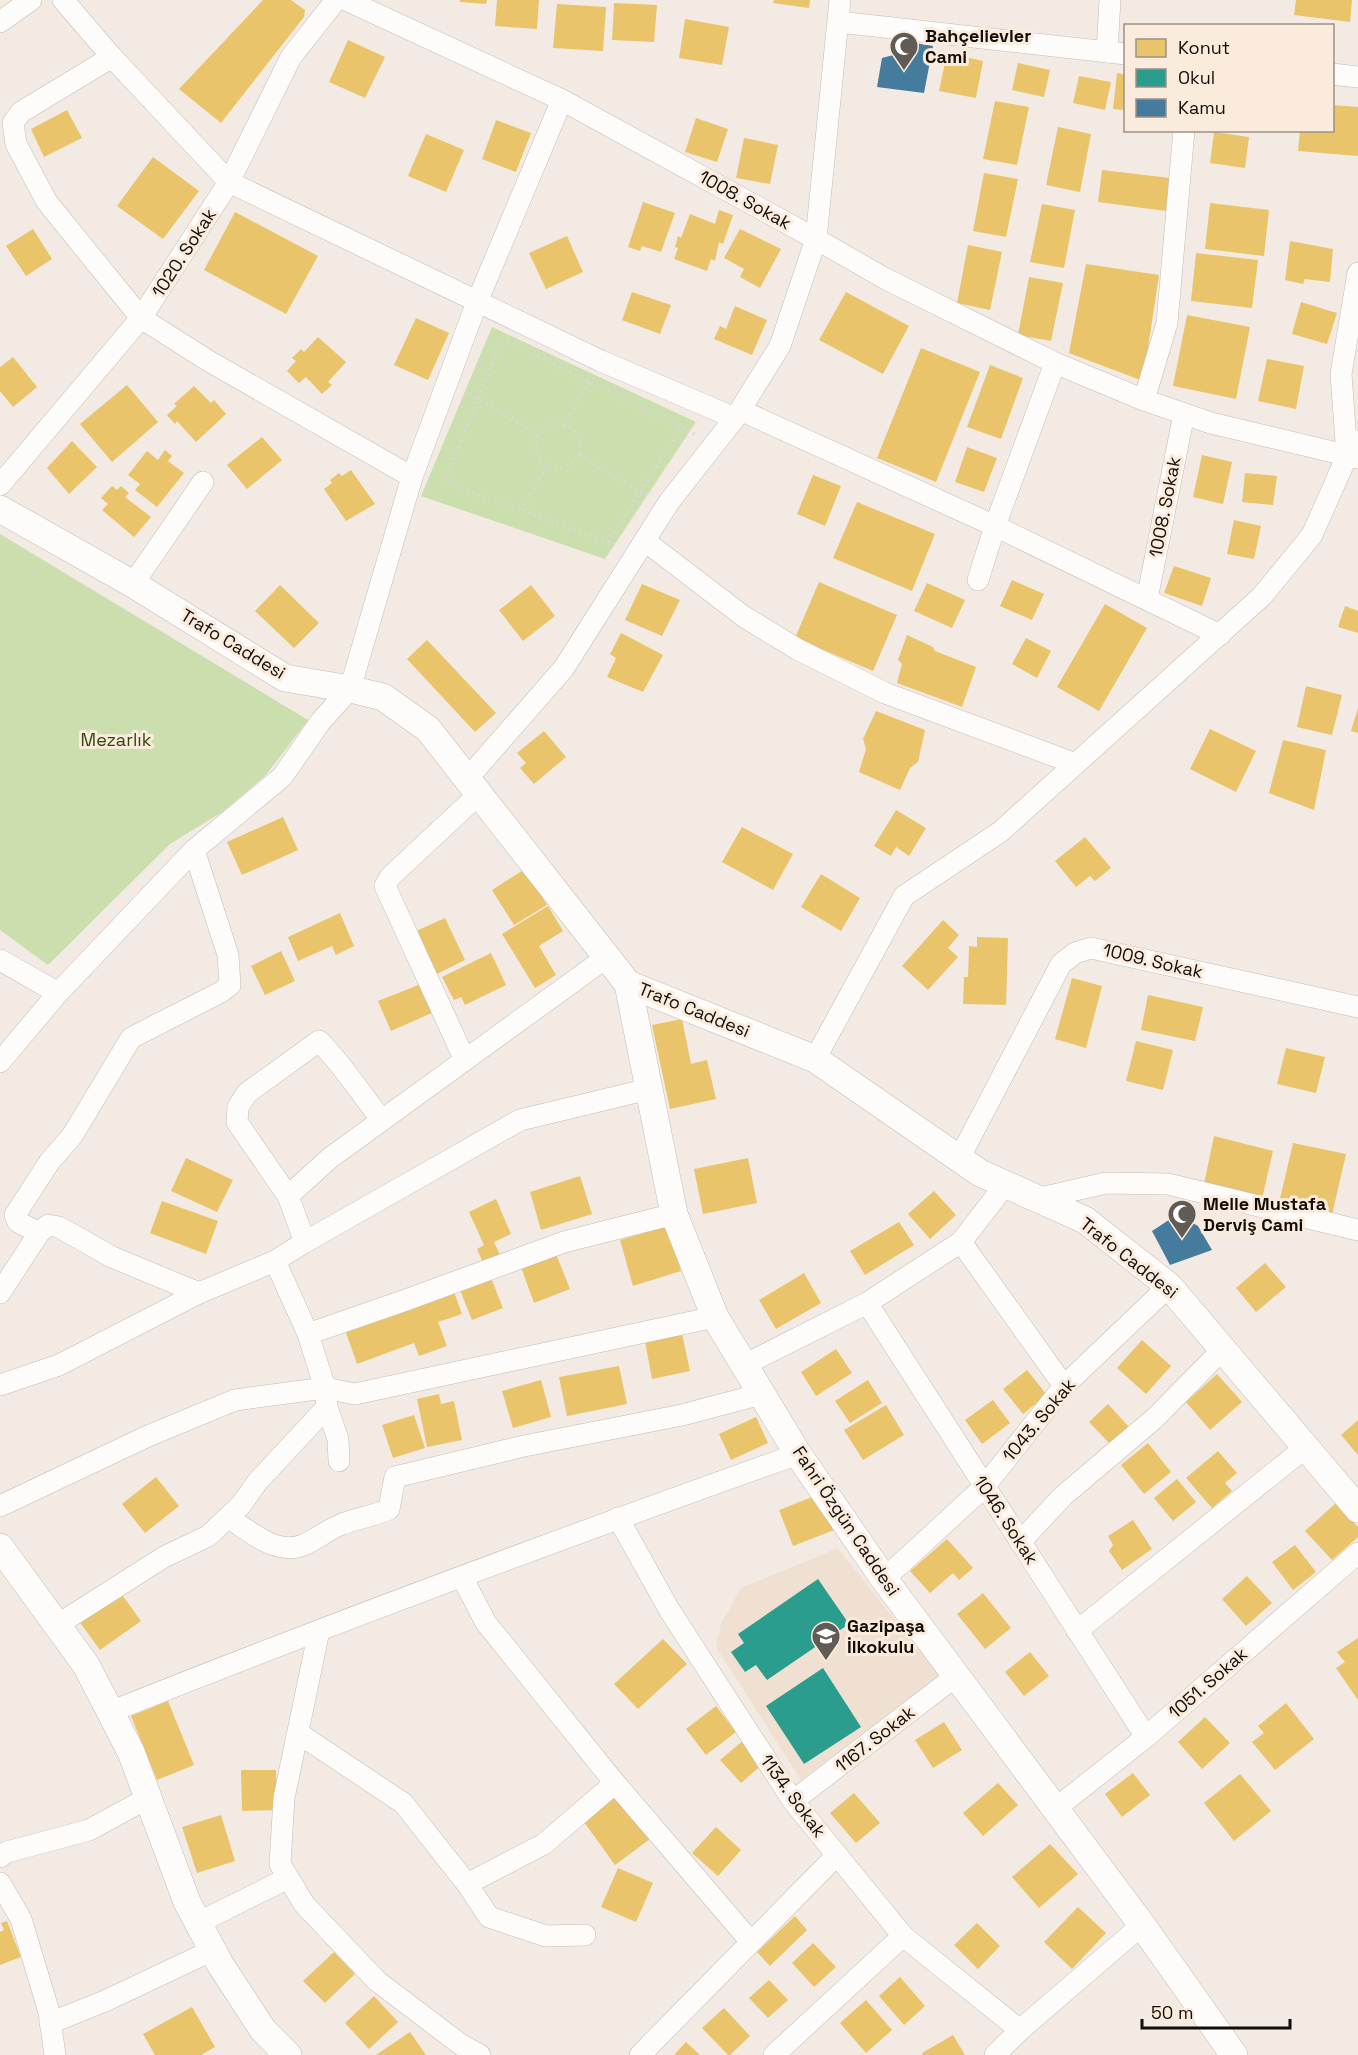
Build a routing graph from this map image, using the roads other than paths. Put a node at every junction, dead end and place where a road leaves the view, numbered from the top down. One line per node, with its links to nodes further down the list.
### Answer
1 (32, 0): 7 (street)
2 (63, 0): 10 (street)
3 (336, 0): 15 (street, 1020. Sokak)
4 (346, 0): 13 (street, 1008. Sokak)
5 (840, 0): 8 (street)
6 (1110, 0): 9 (street)
7 (0, 22)
8 (838, 22): 9 (street); 16 (street)
9 (1116, 53)
10 (112, 57): 15 (street); 19 (street)
11 (1334, 74): 12 (street)
12 (1358, 77)
13 (562, 100): 16 (street, 1008. Sokak); 18 (street)
14 (1184, 132): 21 (street)
15 (229, 182): 18 (street); 19 (street, 1020. Sokak)
16 (816, 239): 20 (street, 1008. Sokak); 22 (street)
17 (1358, 273): 24 (street)
18 (477, 302): 22 (street); 25 (street)
19 (141, 318): 25 (street); 27 (street, 1020. Sokak)
20 (1055, 363): 21 (street, 1008. Sokak); 29 (street)
21 (1144, 400): 23 (street, 1008. Sokak)
22 (738, 414): 29 (street); 30 (street)
23 (1184, 414): 24 (street, 1008. Sokak); 33 (street, 1008. Sokak)
24 (1354, 452): 34 (street)
25 (411, 477): 35 (street)
26 (203, 482): 32 (street)
27 (0, 484)
28 (0, 509): 32 (street, Trafo Caddesi)
29 (995, 526): 31 (street); 33 (street)
30 (641, 547): 36 (street); 37 (street)
31 (978, 580)
32 (133, 584): 35 (street, Trafo Caddesi)
33 (1147, 599): 34 (street)
34 (1220, 635): 36 (street)
35 (350, 689): 37 (street, Trafo Caddesi); 38 (street)
36 (1076, 764): 45 (street)
37 (473, 786): 39 (street, Trafo Caddesi); 44 (street)
38 (194, 850): 42 (street); 55 (street)
39 (607, 957): 41 (street, Trafo Caddesi); 44 (street)
40 (0, 960): 42 (street)
41 (628, 984): 45 (street, Trafo Caddesi); 47 (street, Fahri Özgün Caddesi)
42 (58, 993): 46 (street)
43 (1358, 1007): 49 (street, 1009. Sokak)
44 (464, 1058): 48 (street)
45 (815, 1059): 49 (street, Trafo Caddesi)
46 (0, 1062)
47 (649, 1089): 53 (street, Fahri Özgün Caddesi); 56 (street)
48 (382, 1120): 51 (street); 51 (street)
49 (959, 1159): 50 (street, Trafo Caddesi)
50 (1005, 1185): 52 (street, Trafo Caddesi); 57 (street)
51 (288, 1196): 56 (street)
52 (1036, 1198): 54 (street); 59 (street, Trafo Caddesi)
53 (674, 1214): 63 (street, Fahri Özgün Caddesi); 64 (street)
54 (1358, 1230)
55 (39, 1233): 60 (street); 61 (street)
56 (304, 1242): 58 (street)
57 (961, 1242): 62 (street); 68 (street)
58 (274, 1261): 61 (street); 64 (street)
59 (1169, 1286): 65 (street, Trafo Caddesi); 68 (street, 1043. Sokak)
60 (0, 1293)
61 (199, 1293): 67 (street)
62 (867, 1303): 66 (street); 74 (street, 1046. Sokak)
63 (715, 1317): 66 (street, Fahri Özgün Caddesi); 70 (street)
64 (308, 1334): 70 (street)
65 (1223, 1349): 71 (street, Trafo Caddesi); 79 (street)
66 (744, 1365): 69 (street, Fahri Özgün Caddesi)
67 (0, 1385)
68 (1064, 1386): 74 (street, 1043. Sokak)
69 (762, 1394): 72 (street, Fahri Özgün Caddesi); 77 (street)
70 (326, 1397): 73 (street); 75 (street); 77 (street)
71 (1306, 1447): 76 (street, Trafo Caddesi); 86 (street)
72 (798, 1454): 78 (street); 83 (street, Fahri Özgün Caddesi)
73 (339, 1461)
74 (984, 1486): 79 (street, 1046. Sokak); 83 (street, 1043. Sokak)
75 (0, 1506)
76 (1358, 1509)
77 (228, 1517): 84 (street)
78 (618, 1518): 82 (street); 93 (street, 1134. Sokak)
79 (1020, 1542): 86 (street, 1046. Sokak)
80 (0, 1547): 84 (street)
81 (1358, 1553): 90 (street, 1051. Sokak)
82 (462, 1577): 85 (street); 91 (street)
83 (884, 1579): 87 (street, Fahri Özgün Caddesi)
84 (57, 1625): 88 (street)
85 (319, 1631): 88 (street); 89 (street)
86 (1077, 1631): 90 (street, 1046. Sokak)
87 (956, 1676): 93 (street, 1167. Sokak); 94 (street, Fahri Özgün Caddesi)
88 (110, 1712): 92 (street)
89 (298, 1733): 97 (street); 99 (street)
90 (1146, 1737): 94 (street, 1051. Sokak)
91 (615, 1783): 99 (street); 104 (street)
92 (148, 1798): 96 (street); 100 (street)
93 (794, 1801): 95 (street, 1134. Sokak)
94 (1055, 1809): 101 (street, Fahri Özgün Caddesi)
95 (837, 1855): 103 (street, 1134. Sokak); 104 (street)
96 (0, 1857)
97 (288, 1878): 100 (street); 110 (street)
98 (0, 1883): 106 (street)
99 (467, 1884): 102 (street)
100 (198, 1923): 105 (street)
101 (1142, 1924): 107 (street); 114 (street, Fahri Özgün Caddesi)
102 (585, 1935)
103 (903, 1936): 107 (street, 1134. Sokak); 112 (street)
104 (751, 1942): 111 (street)
105 (213, 1950): 106 (street); 109 (street)
106 (50, 2023): 108 (street)
107 (1020, 2030): 113 (street)
108 (55, 2055)
109 (288, 2055)
110 (480, 2055)
111 (640, 2055)
112 (774, 2055)
113 (995, 2055)
114 (1234, 2055)

